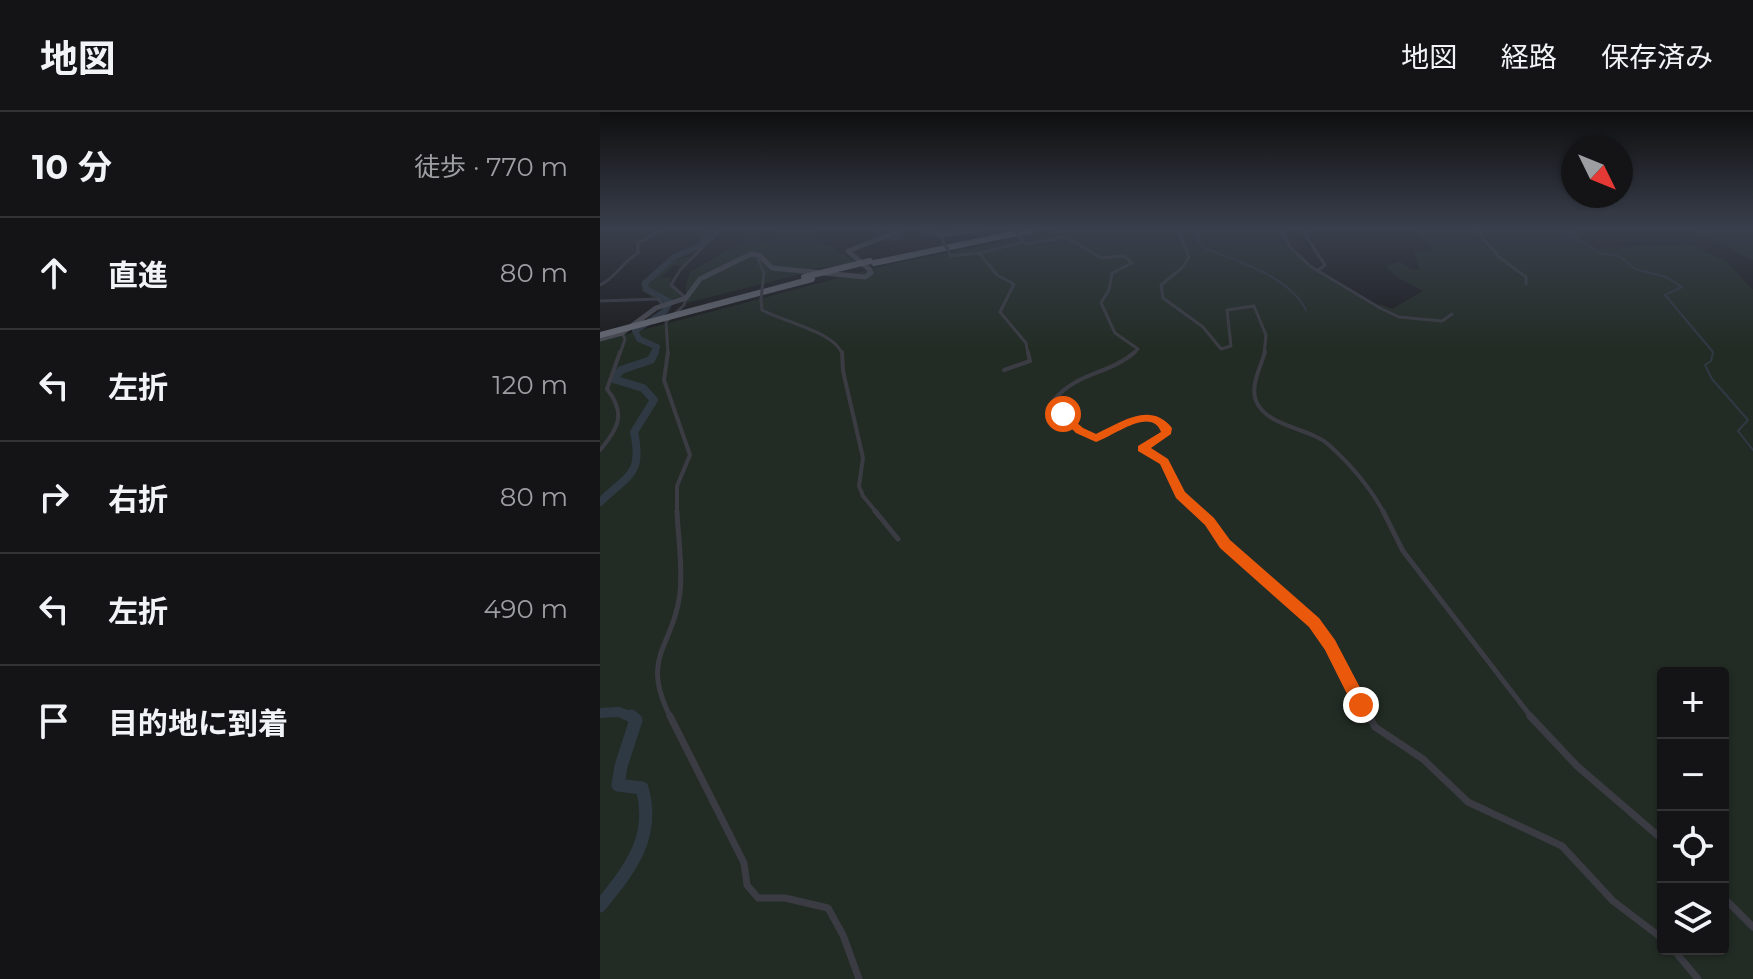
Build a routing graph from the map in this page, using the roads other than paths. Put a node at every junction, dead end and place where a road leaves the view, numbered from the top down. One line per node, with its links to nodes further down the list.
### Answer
1 (618, 269): 14 (street)
2 (683, 269): 15 (street)
3 (718, 269): 15 (street)
4 (763, 269): 23 (street, bridge)
5 (785, 269): 7 (street)
6 (842, 269): 20 (highway, bridge)
7 (868, 269)
8 (992, 269): 21 (street)
9 (1119, 269): 27 (street)
10 (1180, 269): 24 (street)
11 (1516, 269): 13 (street)
12 (1317, 270): 18 (street)
13 (1526, 284)
14 (600, 285)
15 (686, 298): 17 (street); 29 (street)
16 (600, 301): 17 (street)
17 (663, 305): 19 (street)
18 (1452, 314)
19 (622, 333): 20 (street); 22 (street)
20 (600, 335)
21 (1004, 370)
22 (600, 450)
23 (898, 539)
24 (1657, 835)
25 (1729, 903): 26 (street)
26 (1753, 927)
27 (1657, 934)
28 (1678, 955): 30 (street)
29 (859, 979)
30 (1698, 979)

